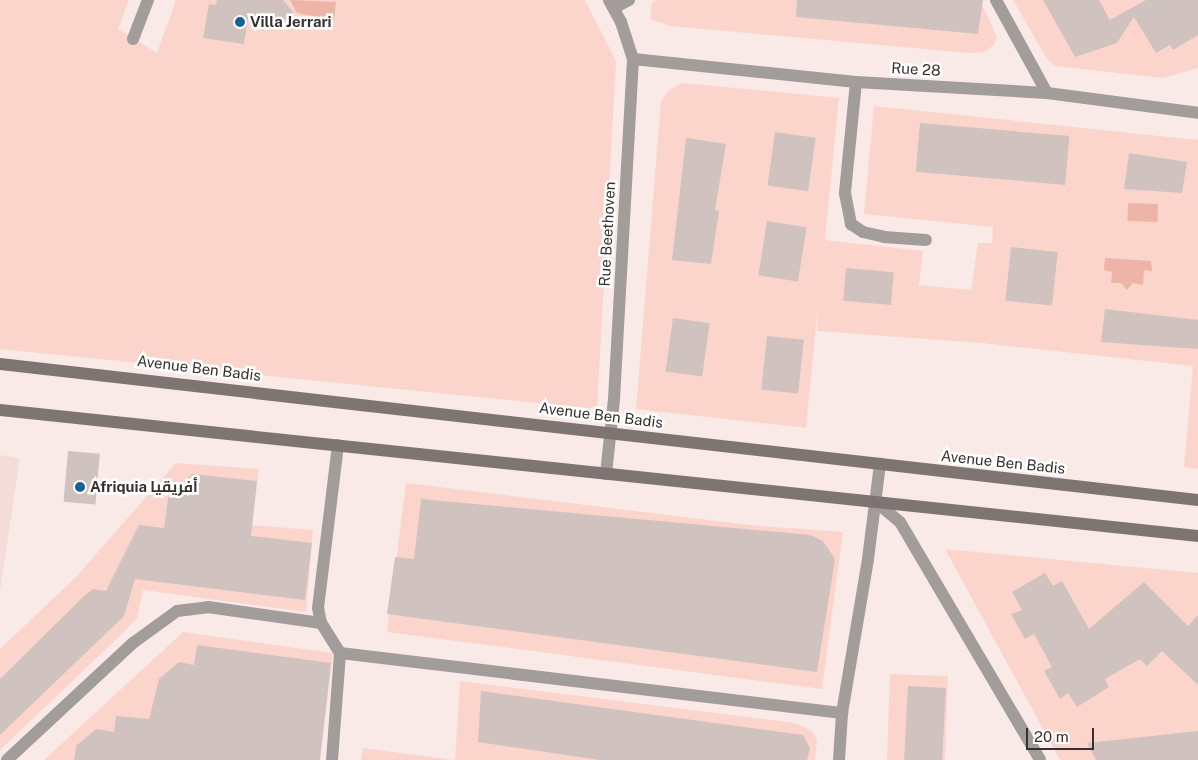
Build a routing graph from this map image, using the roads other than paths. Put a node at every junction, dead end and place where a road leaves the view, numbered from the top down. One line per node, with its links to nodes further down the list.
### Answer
1 (148, 0): 5 (street)
2 (629, 0): 4 (street)
3 (996, 0): 8 (street)
4 (611, 4): 6 (street, Rue Beethoven)
5 (133, 39)
6 (633, 59): 7 (street, Rue 28); 13 (street, Rue Beethoven)
7 (856, 82): 8 (street, Rue 28); 10 (street)
8 (1047, 93): 9 (street, Rue 28)
9 (1198, 113)
10 (926, 240)
11 (0, 364): 13 (main road, Avenue Ben Badis)
12 (0, 410): 14 (main road)
13 (611, 432): 15 (main road, Avenue Ben Badis); 16 (street, Rue Beethoven)
14 (338, 445): 16 (main road); 20 (street)
15 (880, 464): 17 (main road, Avenue Ben Badis); 18 (street)
16 (606, 474): 18 (main road)
17 (1198, 500)
18 (876, 502): 19 (main road); 22 (street); 26 (street)
19 (1198, 536)
20 (321, 623): 21 (street); 23 (street)
21 (340, 653): 22 (street); 24 (street)
22 (842, 714): 25 (street)
23 (7, 760)
24 (332, 760)
25 (839, 760)
26 (1040, 760)

